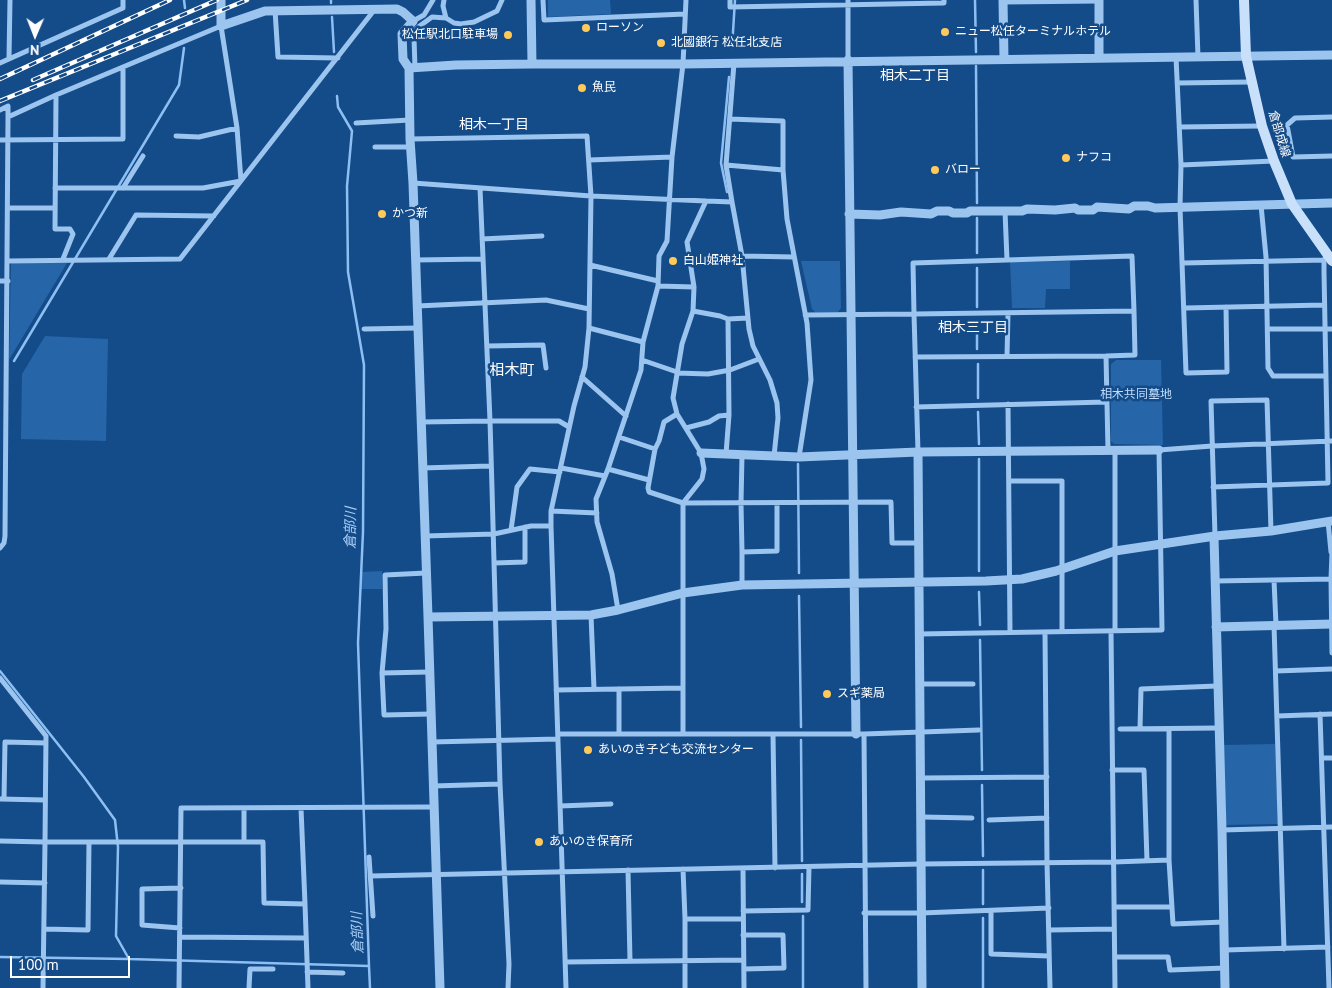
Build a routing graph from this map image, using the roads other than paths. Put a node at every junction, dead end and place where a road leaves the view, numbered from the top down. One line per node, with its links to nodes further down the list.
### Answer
1 (10, 0): 28 (street)
2 (123, 0): 28 (street)
3 (221, 0): 23 (street)
4 (433, 0): 22 (street)
5 (444, 0): 21 (street)
6 (502, 0): 21 (street)
7 (530, 0): 35 (street)
8 (543, 0): 20 (street)
9 (686, 0): 20 (street)
10 (730, 0): 16 (street)
11 (944, 0): 17 (street)
12 (1099, 0): 15 (street); 30 (street)
13 (1196, 0): 27 (street)
14 (1244, 0): 25 (main road, 倉部成線)
15 (1003, 1): 31 (street)
16 (799, 3): 17 (street)
17 (847, 3): 32 (street)
18 (375, 9): 19 (street); 22 (street); 29 (street)
19 (275, 10): 23 (street); 29 (street)
20 (685, 14): 36 (street)
21 (446, 18): 22 (street)
22 (415, 24): 38 (street)
23 (221, 26): 37 (street); 50 (street)
24 (1332, 55): 25 (street)
25 (1246, 56): 27 (street); 39 (main road, 倉部成線)
26 (1176, 57): 27 (street); 30 (street); 40 (street)
27 (1198, 57)
28 (9, 58): 33 (street)
29 (338, 58): 65 (street)
30 (1099, 58): 31 (street)
31 (1004, 59): 32 (street)
32 (848, 60): 34 (street); 81 (street)
33 (0, 63)
34 (734, 63): 36 (street); 45 (street)
35 (532, 64): 36 (street); 38 (street)
36 (683, 64): 59 (street)
37 (123, 67): 41 (street); 52 (street)
38 (412, 68): 46 (street)
39 (1252, 82): 40 (street); 48 (main road, 倉部成線)
40 (1177, 83): 49 (street)
41 (56, 95): 43 (street); 52 (street)
42 (0, 110): 43 (street)
43 (8, 117): 54 (street)
44 (1332, 117): 58 (street)
45 (730, 119): 62 (street); 64 (street)
46 (410, 120): 47 (street); 55 (street)
47 (356, 123)
48 (1262, 126): 49 (street); 61 (main road, 倉部成線)
49 (1179, 127): 63 (street)
50 (237, 128): 51 (street); 65 (street)
51 (176, 136)
52 (56, 139): 54 (street); 67 (street)
53 (0, 140): 54 (street)
54 (9, 140): 78 (street)
55 (410, 143): 56 (street); 60 (street); 66 (street)
56 (375, 147)
57 (143, 156): 68 (street)
58 (1332, 156)
59 (672, 157): 60 (street); 71 (street)
60 (589, 160): 70 (street)
61 (1274, 161): 63 (street); 75 (main road, 倉部成線)
62 (726, 165): 64 (street); 73 (street)
63 (1181, 165): 77 (street)
64 (783, 170): 85 (street)
65 (241, 181): 68 (street); 82 (street)
66 (413, 183): 69 (street); 91 (street)
67 (56, 188): 68 (street); 79 (street)
68 (123, 188)
69 (480, 188): 70 (street); 84 (street)
70 (591, 196): 71 (street); 97 (street)
71 (669, 200): 72 (street); 100 (street)
72 (706, 201): 73 (street); 95 (street)
73 (732, 202): 86 (street)
74 (1332, 203): 75 (street)
75 (1292, 204): 76 (street); 87 (main road, 倉部成線)
76 (1261, 205): 77 (street); 94 (street)
77 (1180, 206): 80 (street); 96 (street)
78 (8, 208): 79 (street); 93 (street)
79 (55, 208): 90 (street)
80 (1005, 211): 81 (street); 92 (street)
81 (849, 214): 114 (street)
82 (214, 216): 88 (street); 88 (street)
83 (542, 236): 84 (street)
84 (482, 239): 89 (street)
85 (794, 257): 86 (street); 113 (street)
86 (742, 258): 95 (street); 115 (street)
87 (1328, 258): 94 (street); 103 (street)
88 (109, 259): 90 (street)
89 (483, 259): 91 (street); 102 (street)
90 (63, 260): 93 (street)
91 (415, 260): 104 (street)
92 (1006, 260): 110 (street); 111 (street)
93 (8, 261): 99 (street)
94 (1266, 261): 96 (street); 105 (street)
95 (689, 262): 101 (street)
96 (1183, 263): 107 (street)
97 (590, 266): 100 (street); 108 (street)
98 (0, 281): 99 (street)
99 (8, 281): 125 (street)
100 (658, 283): 101 (street); 123 (street)
101 (694, 287): 109 (street)
102 (484, 303): 104 (street); 108 (street); 124 (street)
103 (1324, 305): 105 (street); 121 (street)
104 (417, 306): 117 (street)
105 (1267, 306): 106 (street); 120 (street)
106 (1226, 307): 107 (street); 107 (street)
107 (1185, 308)
108 (589, 309): 118 (street)
109 (693, 311): 116 (street); 133 (street)
110 (1134, 311): 112 (street); 127 (street)
111 (914, 314): 112 (street); 114 (street); 128 (street)
112 (1008, 314): 126 (street)
113 (805, 315): 114 (street); 160 (street)
114 (851, 316): 158 (street)
115 (748, 318): 116 (street); 129 (street)
116 (728, 319): 132 (street)
117 (418, 328): 119 (street); 143 (street)
118 (589, 328): 123 (street); 135 (street)
119 (364, 329)
120 (1268, 329): 121 (street); 134 (street)
121 (1325, 329): 122 (street); 134 (street)
122 (1332, 329)
123 (643, 342): 130 (street)
124 (487, 346): 131 (street); 142 (street)
125 (3, 355): 174 (street)
126 (1007, 356): 127 (street); 128 (street)
127 (1106, 356): 136 (street)
128 (915, 357): 138 (street)
129 (759, 359): 132 (street); 159 (street)
130 (642, 360): 133 (street); 140 (street)
131 (546, 368)
132 (730, 370): 133 (street); 141 (street)
133 (677, 373): 139 (street)
134 (1326, 376): 147 (street)
135 (582, 377): 140 (street); 144 (street)
136 (1106, 402): 137 (street); 151 (street)
137 (1008, 404): 138 (street); 153 (street)
138 (916, 407): 154 (street)
139 (677, 414): 145 (street); 150 (street)
140 (626, 416): 146 (street)
141 (729, 416): 145 (street); 156 (street)
142 (490, 421): 143 (street); 144 (street); 161 (street)
143 (421, 422): 162 (street)
144 (570, 427): 164 (street)
145 (686, 428): 155 (street)
146 (619, 437): 150 (street); 163 (street)
147 (1329, 441): 148 (street); 168 (street)
148 (1269, 444): 149 (street); 149 (street); 168 (street)
149 (1212, 446): 152 (street); 169 (street)
150 (655, 449): 166 (street)
151 (1111, 450): 152 (street); 153 (street); 188 (street)
152 (1159, 450): 186 (street)
153 (1008, 451): 154 (street); 167 (street)
154 (918, 452): 158 (street); 185 (street)
155 (700, 453): 156 (street); 171 (street)
156 (726, 454): 157 (street)
157 (742, 455): 159 (street); 172 (street)
158 (852, 455): 160 (street); 170 (street)
159 (774, 456): 160 (street)
160 (799, 457)
161 (490, 466): 162 (street); 182 (street)
162 (422, 468): 183 (street)
163 (608, 469): 165 (street); 166 (street)
164 (560, 470): 165 (street); 175 (street); 180 (street)
165 (605, 476): 176 (street)
166 (650, 480): 171 (street)
167 (1009, 481): 192 (street); 195 (street)
168 (1270, 485): 169 (street); 181 (street)
169 (1213, 486): 184 (street)
170 (852, 502): 173 (street); 185 (street); 198 (street)
171 (683, 503): 172 (street); 201 (street)
172 (741, 503): 173 (street); 189 (street)
173 (777, 503): 189 (street)
174 (2, 506): 187 (street)
175 (551, 511): 176 (street); 178 (street)
176 (597, 513): 202 (street)
177 (1330, 521): 181 (street); 190 (street)
178 (551, 526): 179 (street); 203 (street)
179 (525, 527): 180 (street); 191 (street)
180 (511, 530): 182 (street)
181 (1271, 531): 184 (street)
182 (494, 534): 183 (street); 191 (street)
183 (424, 536): 193 (street)
184 (1214, 537): 186 (street); 197 (street)
185 (918, 543): 199 (street)
186 (1161, 544): 188 (street); 210 (street)
187 (0, 548)
188 (1115, 551): 192 (street); 210 (street)
189 (742, 552): 200 (street)
190 (1331, 552): 194 (street)
191 (494, 563): 205 (street)
192 (1062, 569): 195 (street); 213 (street)
193 (426, 573): 206 (street); 219 (street)
194 (1331, 579): 196 (street); 207 (street)
195 (1010, 580): 199 (street); 211 (street)
196 (1274, 580): 197 (street); 208 (street)
197 (1215, 581): 209 (street)
198 (854, 582): 199 (street); 200 (street); 241 (street)
199 (918, 582): 214 (street)
200 (742, 584): 201 (street)
201 (683, 593): 202 (street); 224 (street)
202 (618, 610): 204 (street)
203 (554, 615): 204 (street); 205 (street); 227 (street)
204 (591, 615): 225 (street)
205 (496, 616): 206 (street); 243 (street)
206 (428, 617): 218 (street)
207 (1331, 624): 208 (street); 215 (street)
208 (1275, 625): 209 (street); 217 (street)
209 (1216, 627): 223 (street)
210 (1113, 631): 213 (street); 248 (street)
211 (1010, 632): 212 (street); 214 (street)
212 (1046, 632): 213 (street); 249 (street)
213 (1062, 632)
214 (918, 634): 221 (street)
215 (1332, 653)
216 (1332, 669): 217 (street)
217 (1276, 671): 231 (street)
218 (429, 672): 219 (street); 228 (street)
219 (382, 673): 228 (street)
220 (0, 678): 245 (street)
221 (919, 684): 222 (street); 237 (street)
222 (973, 684)
223 (1217, 686): 232 (street); 234 (street)
224 (683, 688): 226 (street); 239 (street)
225 (594, 689): 226 (street); 227 (street)
226 (619, 689): 238 (street)
227 (556, 690): 242 (street)
228 (431, 714): 244 (street)
229 (1320, 714): 230 (street); 231 (street); 246 (street)
230 (1332, 714)
231 (1277, 716): 266 (street)
232 (1218, 728): 235 (street); 267 (street)
233 (1120, 729): 234 (street)
234 (1140, 729): 235 (street)
235 (1169, 729): 274 (street)
236 (979, 730): 237 (street)
237 (920, 731): 241 (street); 250 (street)
238 (620, 734): 239 (street); 242 (street)
239 (683, 734): 240 (street)
240 (772, 734): 241 (street); 282 (street)
241 (860, 734): 279 (street)
242 (558, 736): 243 (street); 256 (street)
243 (499, 739): 244 (street); 251 (street)
244 (431, 742): 252 (street)
245 (46, 743): 253 (street); 254 (street)
246 (1322, 758): 247 (street); 264 (street)
247 (1332, 758)
248 (1112, 770): 275 (street); 277 (street)
249 (1047, 777): 250 (street); 262 (street)
250 (921, 778): 260 (street)
251 (500, 784): 252 (street); 286 (street)
252 (433, 786): 257 (street)
253 (2, 799): 254 (street)
254 (45, 800): 269 (street)
255 (611, 804): 256 (street)
256 (560, 806): 285 (street)
257 (433, 807): 259 (street); 287 (street)
258 (244, 808): 259 (street); 271 (street); 272 (street)
259 (301, 808): 293 (street)
260 (922, 817): 261 (street); 278 (street)
261 (972, 818)
262 (1047, 818): 263 (street); 276 (street)
263 (989, 820)
264 (1324, 827): 265 (street); 266 (street); 292 (street)
265 (1332, 827)
266 (1281, 828): 267 (street); 313 (street)
267 (1222, 830): 304 (street)
268 (0, 841): 269 (street)
269 (45, 842): 270 (street); 290 (street)
270 (89, 842): 271 (street); 306 (street)
271 (180, 842): 272 (street); 291 (street)
272 (244, 842): 293 (street)
273 (369, 857): 288 (street)
274 (1169, 860): 275 (street); 295 (street)
275 (1147, 861): 277 (street)
276 (1047, 862): 277 (street); 278 (street); 296 (street)
277 (1114, 862): 294 (street)
278 (921, 864): 279 (street); 299 (street)
279 (864, 866): 280 (street); 300 (street)
280 (809, 867): 282 (street); 298 (street)
281 (743, 868): 282 (street); 283 (street); 298 (street)
282 (775, 868)
283 (683, 869): 284 (street); 303 (street)
284 (628, 870): 285 (street); 319 (street)
285 (562, 872): 286 (street); 320 (street)
286 (505, 873): 287 (street); 331 (street)
287 (436, 875): 288 (street); 330 (street)
288 (370, 876): 301 (street)
289 (0, 882): 290 (street)
290 (45, 883): 306 (street)
291 (181, 888): 305 (street); 305 (street)
292 (1329, 891): 312 (street)
293 (305, 904): 311 (street)
294 (1114, 907): 295 (street); 307 (street)
295 (1171, 907): 304 (street)
296 (1049, 908): 297 (street); 308 (street)
297 (991, 911): 299 (street); 315 (street)
298 (743, 912): 302 (street)
299 (922, 913): 300 (street); 336 (street)
300 (864, 914): 335 (street)
301 (373, 916)
302 (743, 918): 303 (street); 309 (street)
303 (685, 919): 317 (street)
304 (1224, 922): 314 (street)
305 (180, 928): 310 (street)
306 (44, 929): 326 (street)
307 (1114, 929): 308 (street); 316 (street)
308 (1049, 930): 315 (street)
309 (743, 935): 318 (street); 324 (street)
310 (180, 937): 311 (street); 327 (street)
311 (305, 938): 323 (street)
312 (1328, 947): 313 (street); 340 (street)
313 (1284, 948): 314 (street)
314 (1225, 950): 321 (street)
315 (1049, 956): 337 (street)
316 (1115, 957): 321 (street); 338 (street)
317 (685, 960): 318 (street); 319 (street); 333 (street)
318 (744, 960): 324 (street)
319 (630, 961): 320 (street)
320 (565, 962): 332 (street)
321 (1225, 968): 339 (street)
322 (273, 969): 328 (street)
323 (307, 969): 325 (street); 329 (street)
324 (744, 969): 334 (street)
325 (343, 972)
326 (43, 988)
327 (179, 988)
328 (249, 988)
329 (308, 988)
330 (440, 988)
331 (508, 988)
332 (566, 988)
333 (685, 988)
334 (744, 988)
335 (866, 988)
336 (922, 988)
337 (1050, 988)
338 (1115, 988)
339 (1225, 988)
340 (1329, 988)

